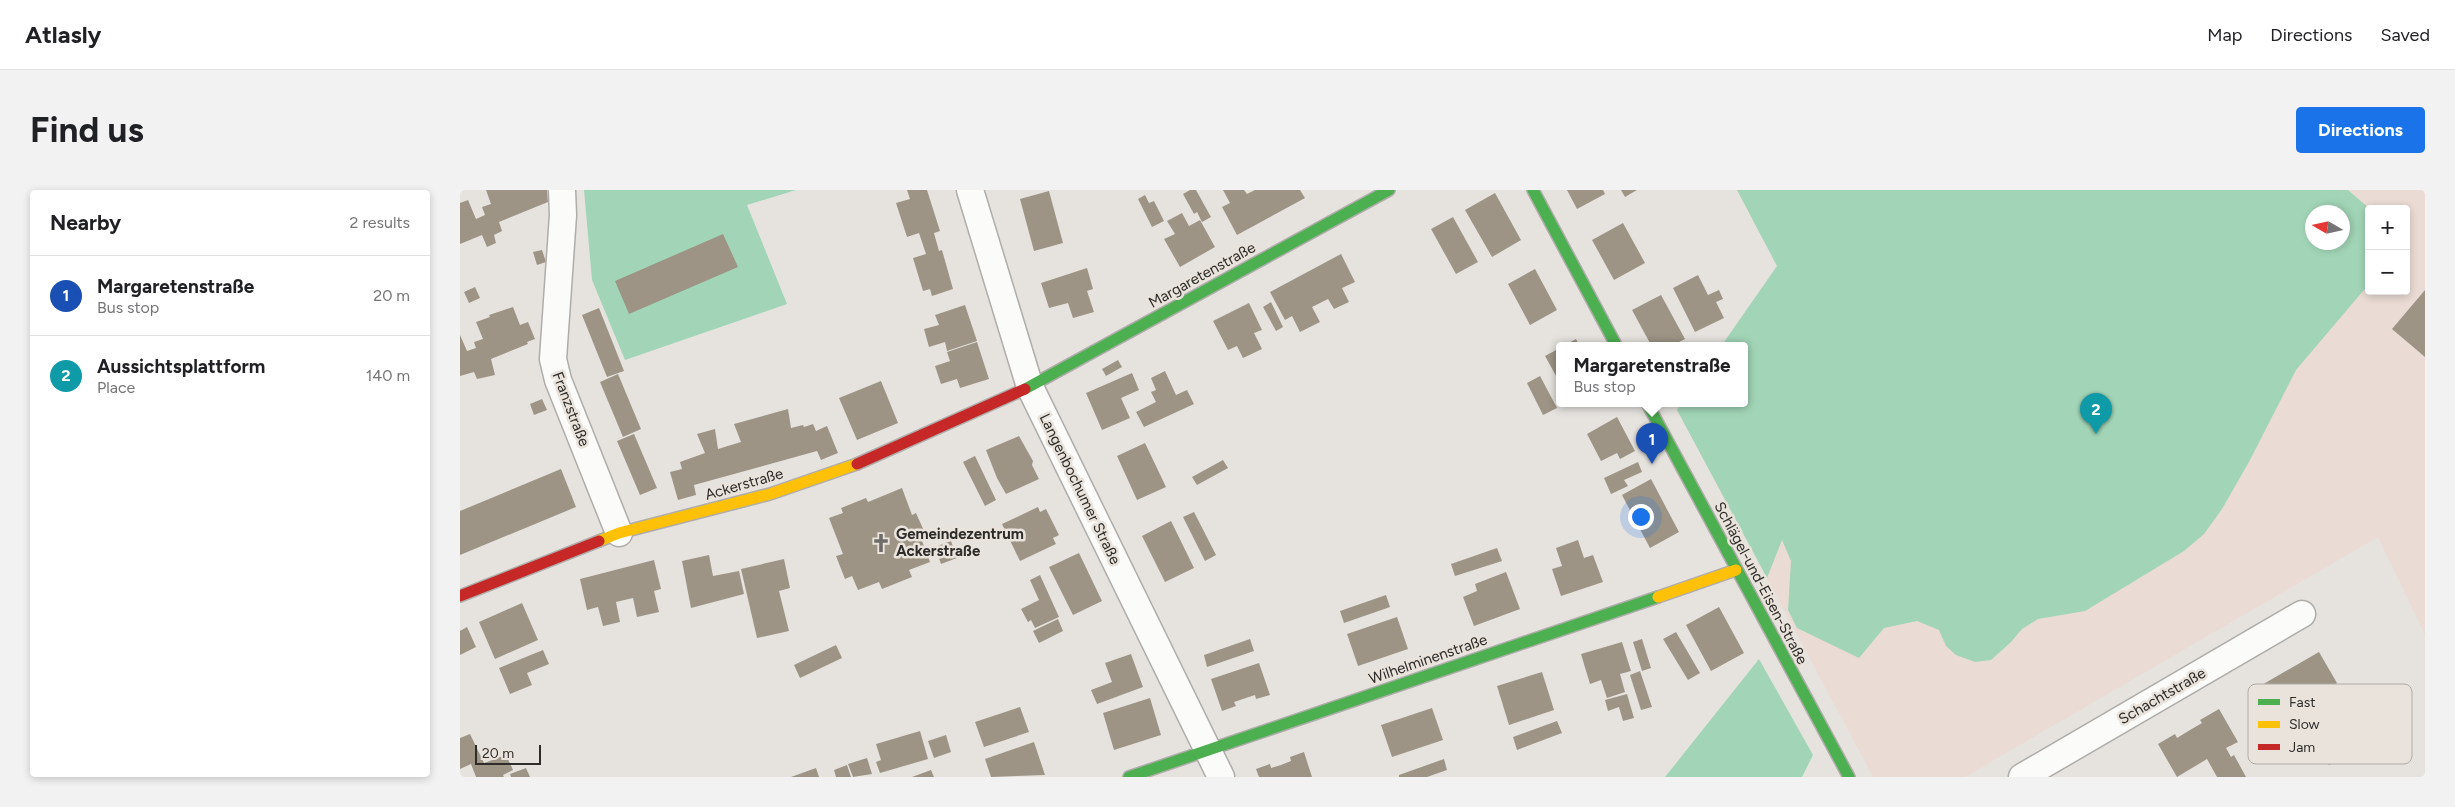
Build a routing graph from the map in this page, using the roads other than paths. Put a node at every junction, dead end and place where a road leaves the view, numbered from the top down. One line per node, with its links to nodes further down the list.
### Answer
1 (562, 190): 8 (street, Franzstraße)
2 (970, 190): 6 (street, Langenbochumer Straße)
3 (1389, 190): 6 (street, Margaretenstraße)
4 (1533, 190): 5 (street)
5 (1614, 342)
6 (1030, 387): 8 (street, Ackerstraße); 12 (street, Langenbochumer Straße)
7 (1649, 407): 9 (street, Schlägel-und-Eisen-Straße)
8 (619, 533): 10 (street, Ackerstraße)
9 (1736, 570): 12 (street, Wilhelminenstraße); 15 (street, Schlägel-und-Eisen-Straße)
10 (460, 596)
11 (2302, 614): 16 (street, Schachtstraße)
12 (1207, 749): 13 (street, Wilhelminenstraße); 14 (street, Langenbochumer Straße)
13 (1129, 777)
14 (1221, 777)
15 (1849, 777)
16 (2022, 777)

